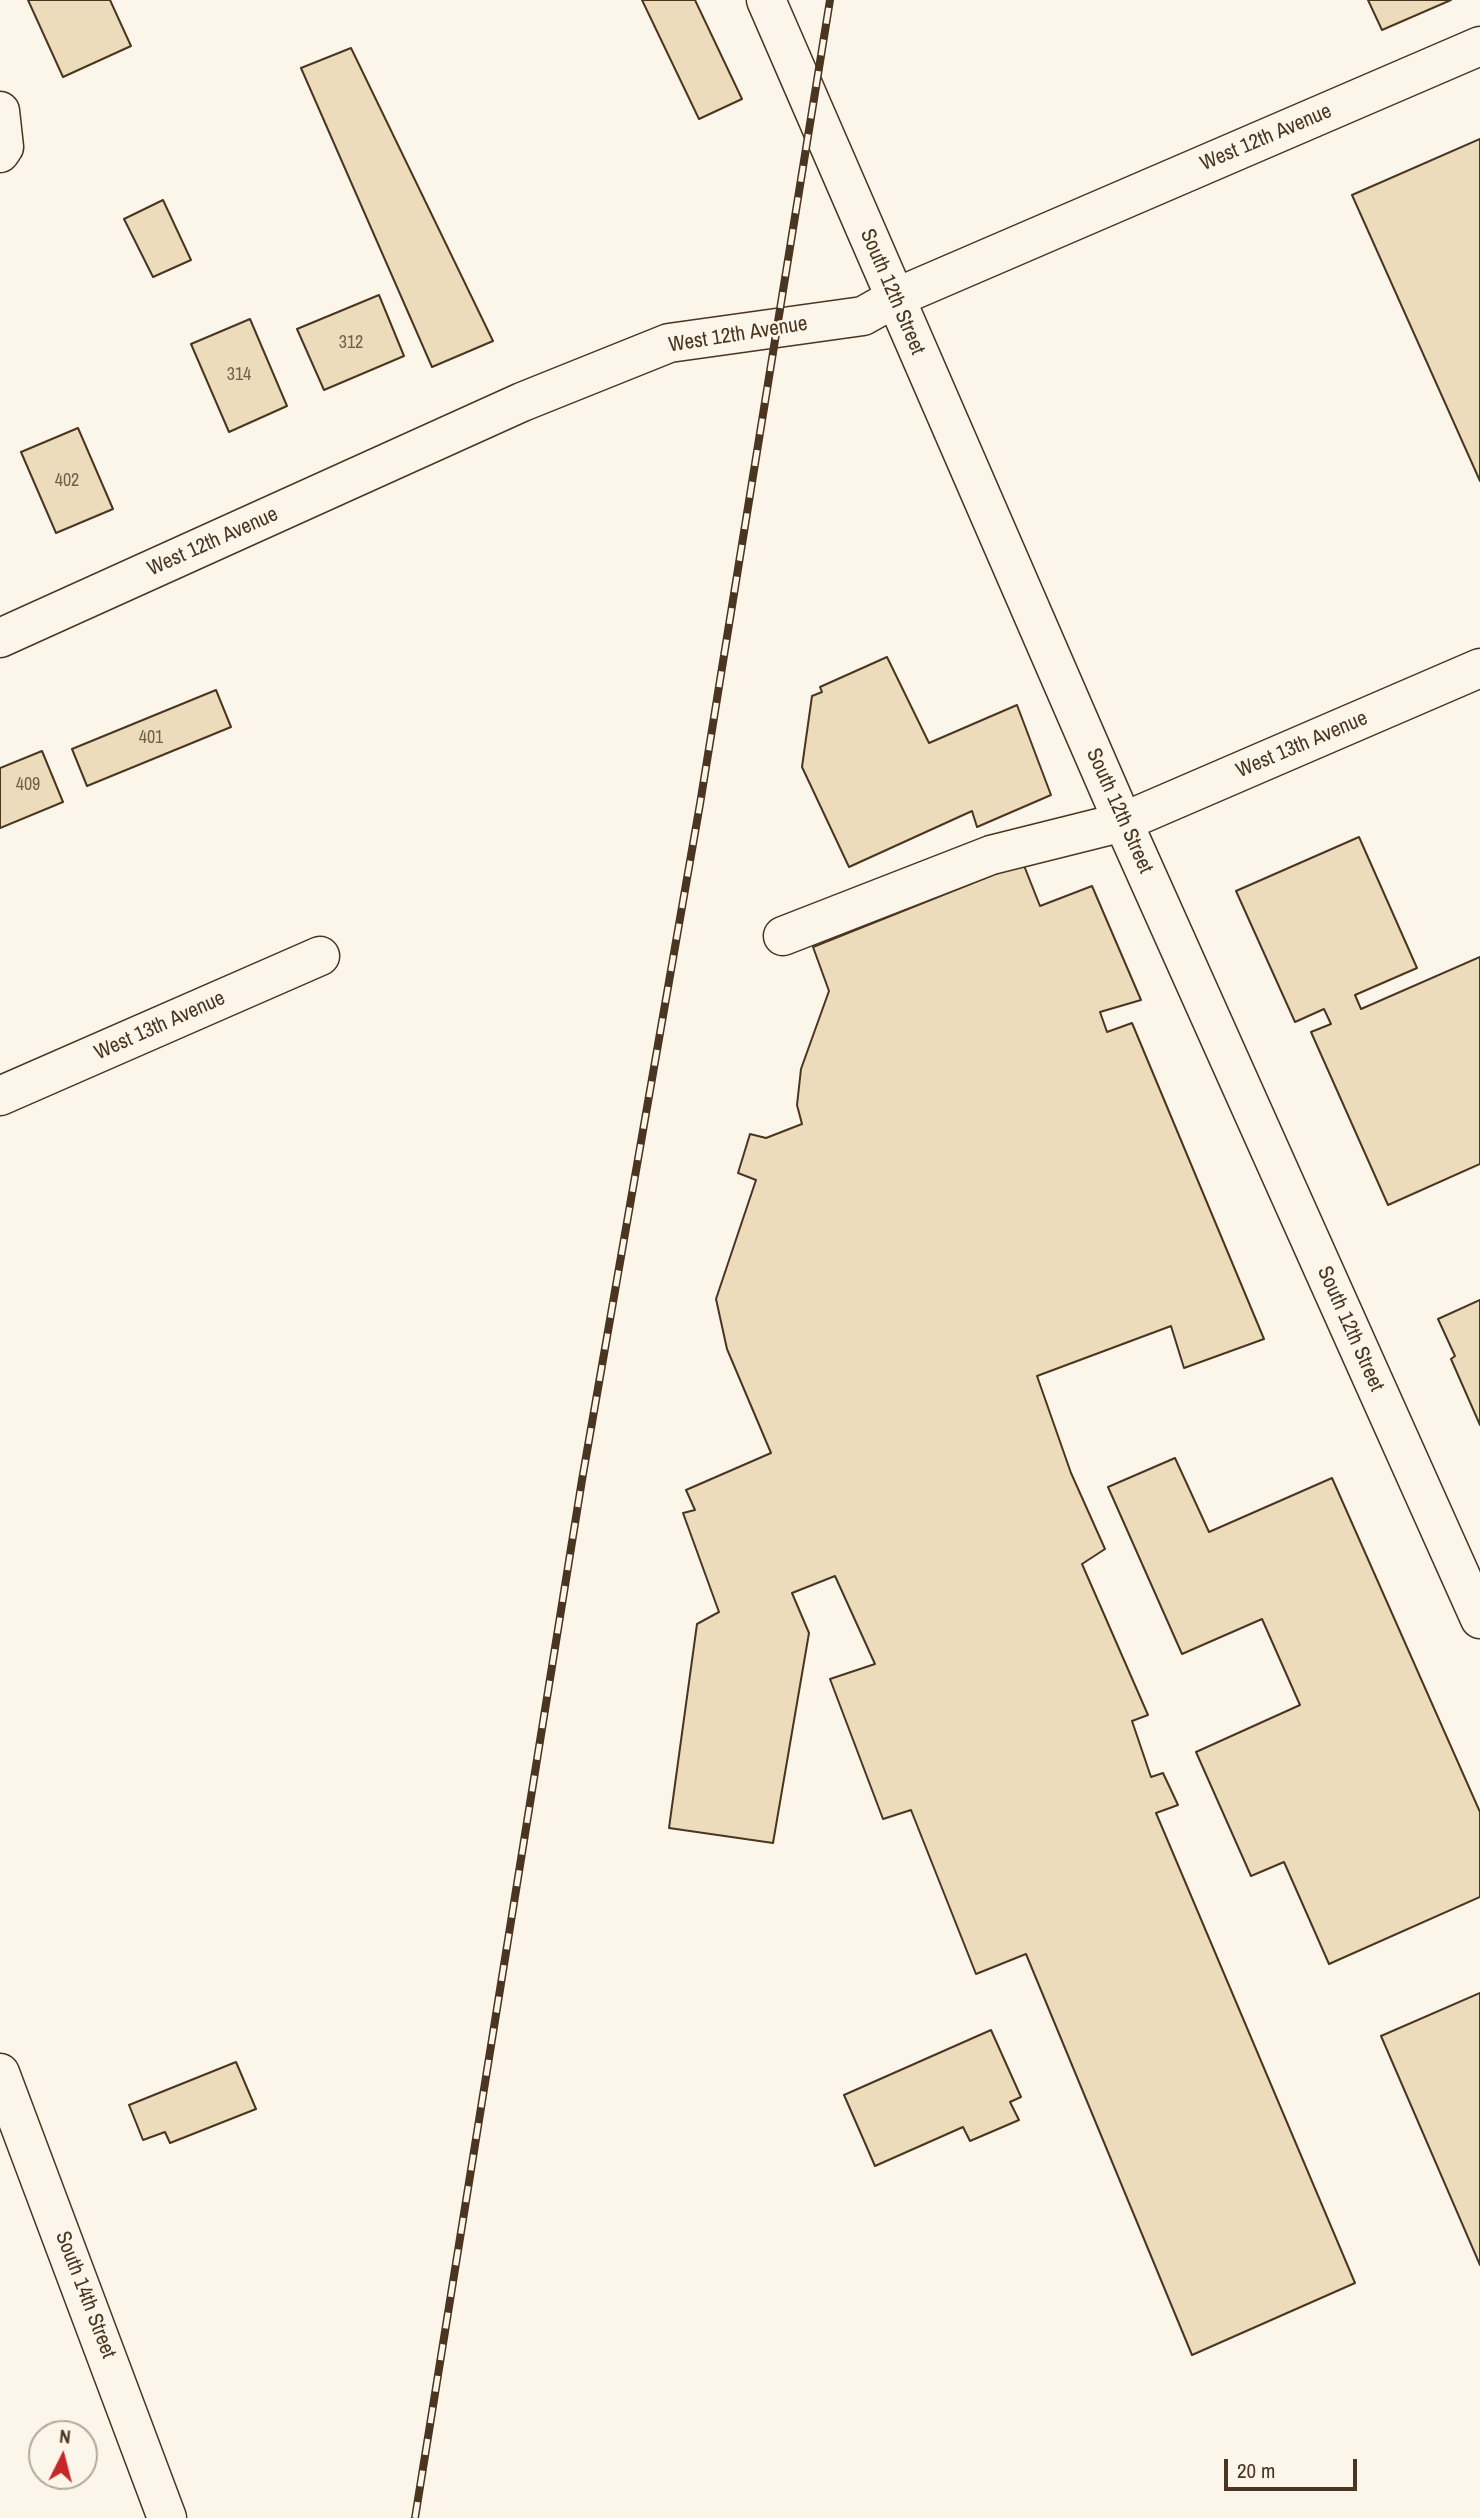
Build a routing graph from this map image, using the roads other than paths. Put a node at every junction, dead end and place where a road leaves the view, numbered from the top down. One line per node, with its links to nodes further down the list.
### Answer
1 (766, 0): 3 (street, South 12th Street)
2 (1480, 46): 3 (street, West 12th Avenue)
3 (895, 298): 4 (street, West 12th Avenue); 6 (street, South 12th Street)
4 (0, 638)
5 (1480, 668): 6 (street, West 13th Avenue)
6 (1123, 822): 7 (street, West 13th Avenue); 10 (street, South 12th Street)
7 (783, 936)
8 (320, 956): 9 (street, West 13th Avenue)
9 (0, 1096)
10 (1480, 1619)
11 (0, 2073): 12 (street, South 14th Street)
12 (167, 2518)

